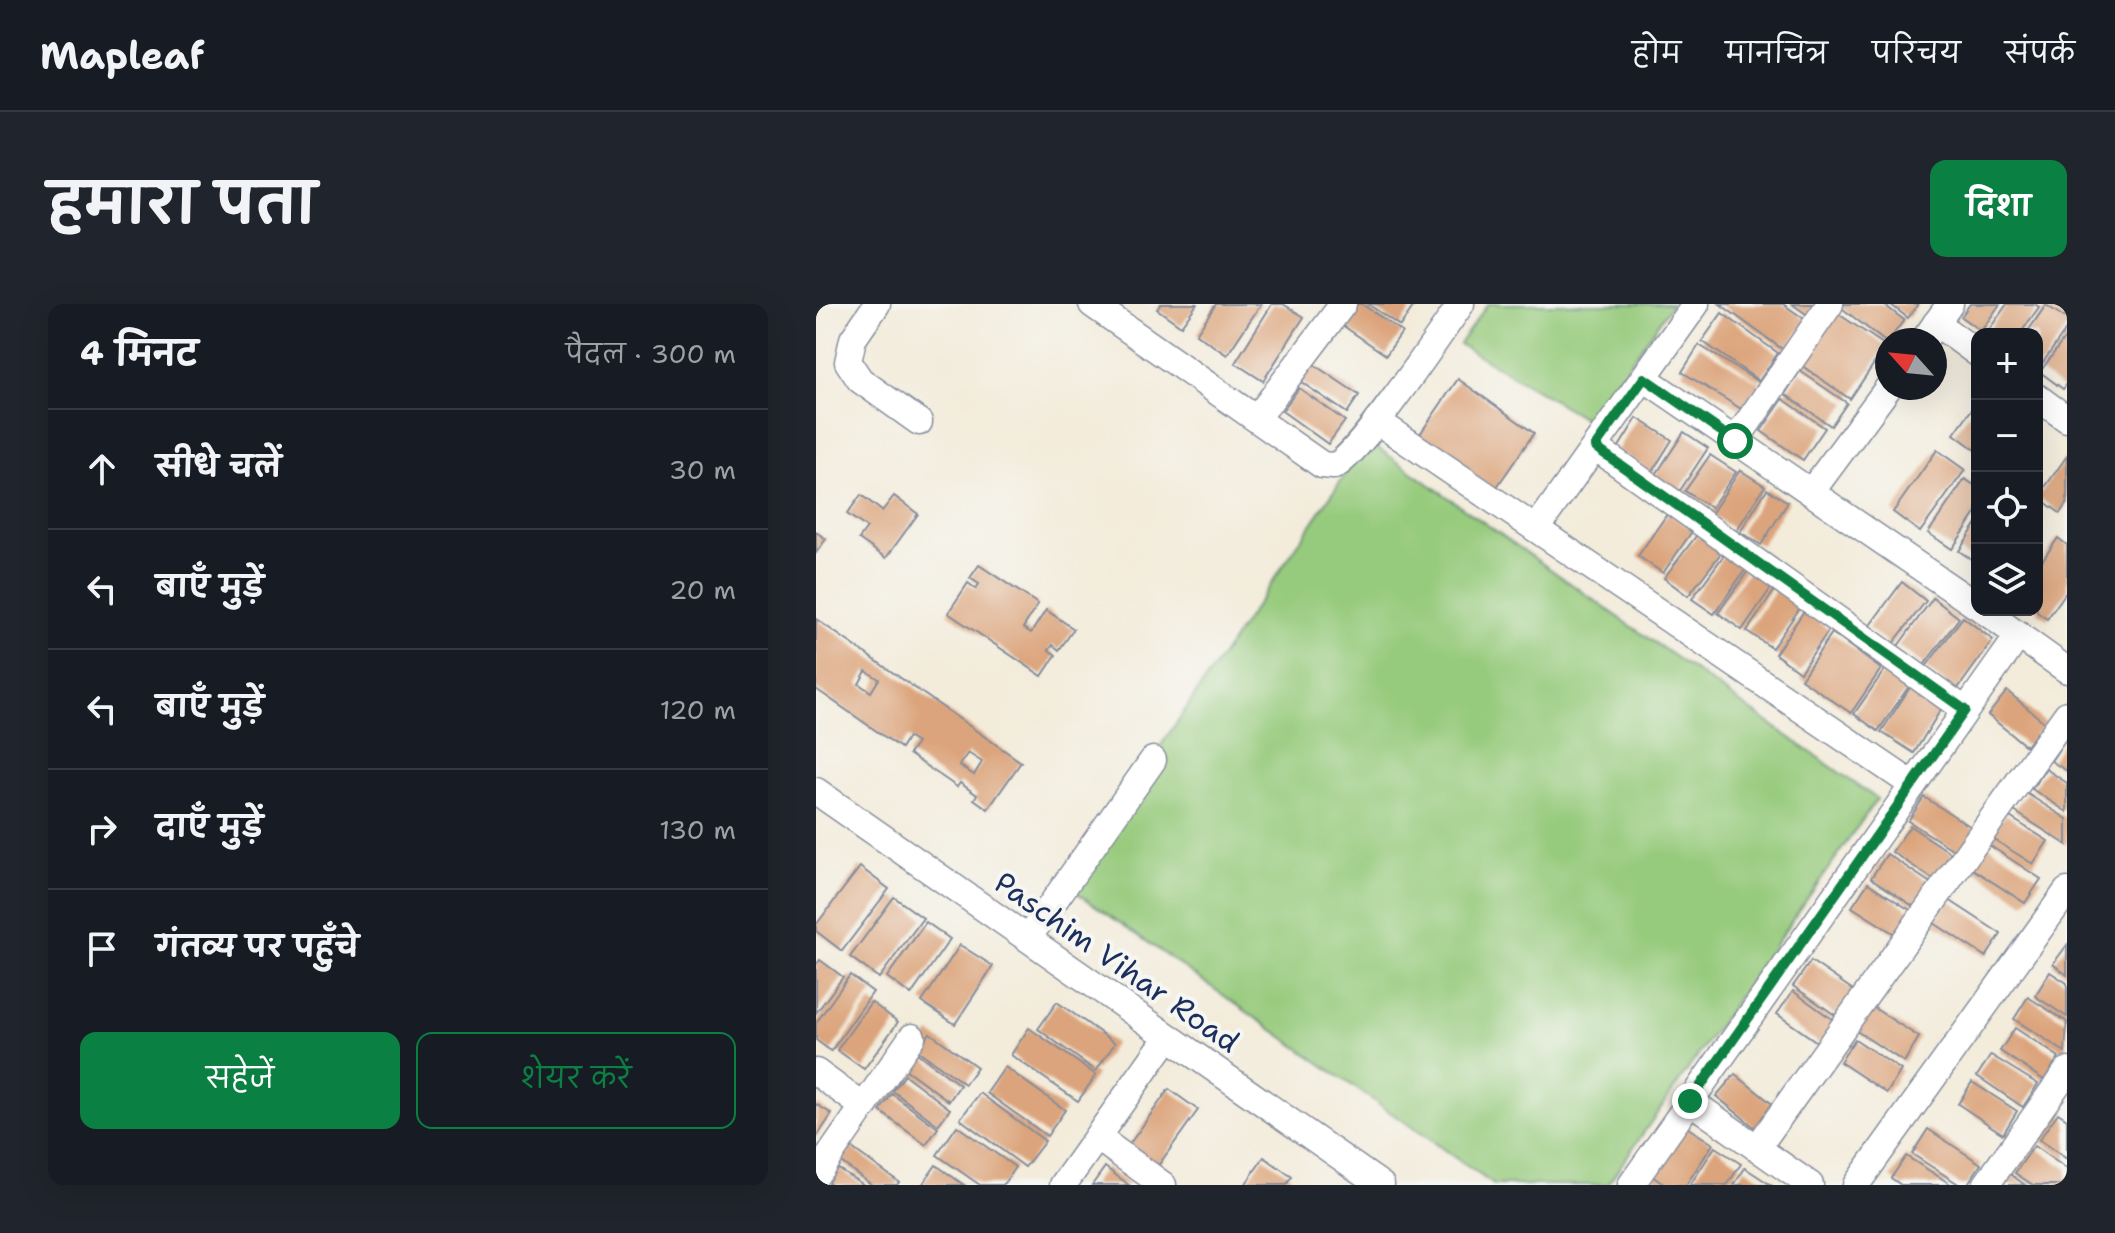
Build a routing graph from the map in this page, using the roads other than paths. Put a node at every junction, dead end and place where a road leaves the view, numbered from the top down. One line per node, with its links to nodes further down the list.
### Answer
1 (877, 304): 15 (street)
2 (1092, 304): 12 (street)
3 (1343, 304): 12 (street)
4 (1461, 304): 14 (street)
5 (1696, 304): 9 (street)
6 (1830, 304): 16 (street)
7 (1937, 322): 8 (street)
8 (1971, 348)
9 (1644, 378): 16 (street); 17 (street)
10 (1879, 400): 18 (street)
11 (2041, 400): 13 (street)
12 (1257, 418): 14 (street)
13 (2067, 419)
14 (1377, 421): 19 (street)
15 (919, 422)
16 (1735, 441): 18 (street)
17 (1595, 447): 19 (street); 24 (street)
18 (1811, 492): 20 (street)
19 (1536, 529): 27 (street)
20 (1971, 602)
21 (1992, 616): 22 (street)
22 (2019, 635): 23 (street); 24 (street)
23 (2067, 670)
24 (1965, 710): 27 (street)
25 (2067, 714): 38 (street)
26 (1153, 760): 30 (street)
27 (1913, 785): 35 (street)
28 (816, 791): 30 (street, Paschim Vihar Road)
29 (2067, 891): 45 (street)
30 (1028, 938): 32 (street, Paschim Vihar Road)
31 (912, 1037): 36 (street)
32 (1168, 1037): 37 (street); 43 (street, Paschim Vihar Road)
33 (2067, 1071): 46 (street)
34 (816, 1072): 36 (street)
35 (1690, 1101): 38 (street); 40 (street)
36 (864, 1107): 39 (street)
37 (1097, 1137): 41 (street); 42 (street)
38 (1757, 1148): 44 (street)
39 (816, 1175)
40 (1636, 1183)
41 (1063, 1185)
42 (1163, 1185)
43 (1381, 1185)
44 (1810, 1185)
45 (1856, 1185)
46 (1986, 1185)

